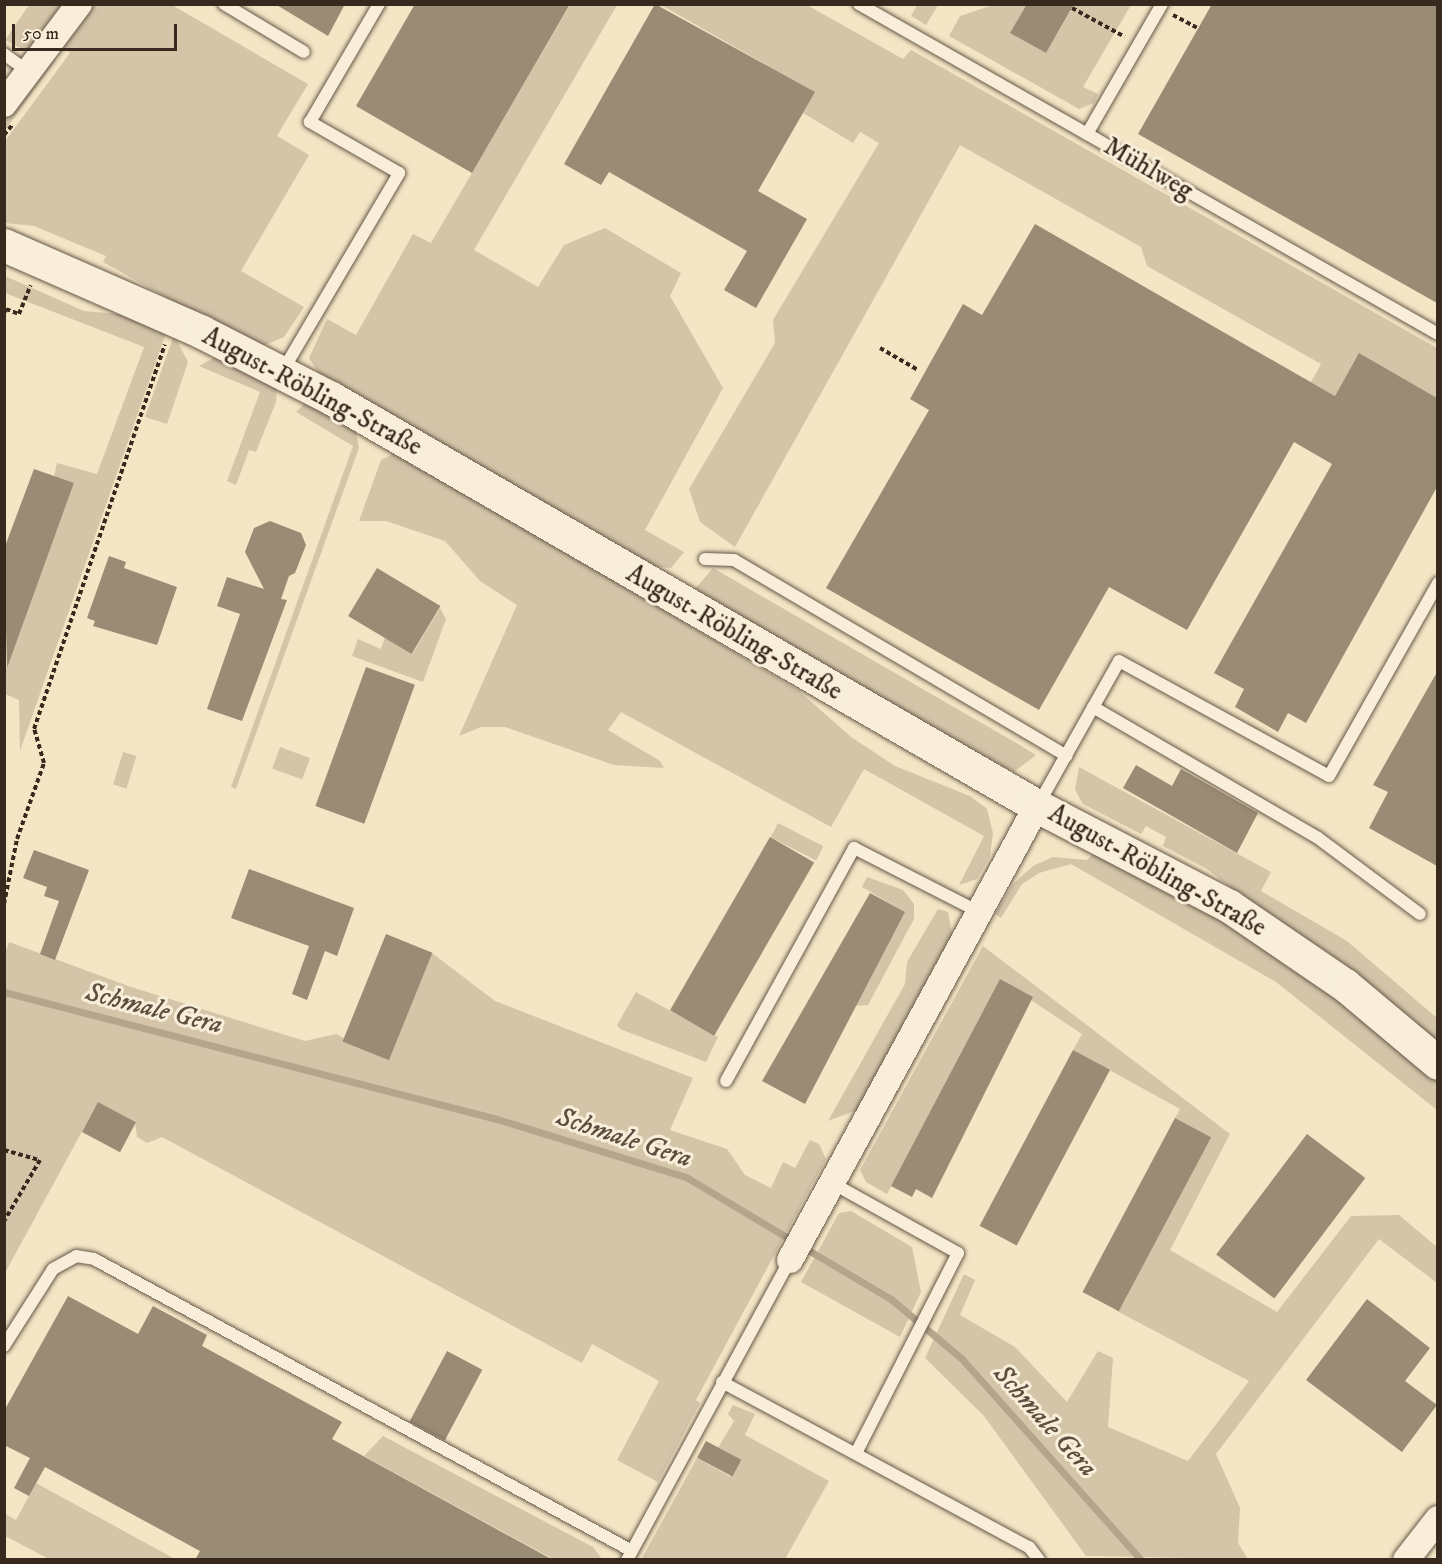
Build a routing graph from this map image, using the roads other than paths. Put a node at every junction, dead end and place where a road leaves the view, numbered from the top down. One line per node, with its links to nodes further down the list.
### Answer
1 (79, 4): 8 (street)
2 (224, 4): 6 (lane)
3 (379, 4): 13 (lane)
4 (861, 5): 10 (lane, Mühlweg)
5 (1161, 6): 10 (lane)
6 (304, 52)
7 (4, 54): 8 (lane)
8 (29, 72): 9 (street)
9 (4, 104)
10 (1088, 134): 12 (lane, Mühlweg)
11 (4, 245): 13 (street, August-Röbling-Straße)
12 (1437, 334)
13 (281, 373): 18 (street, August-Röbling-Straße)
14 (705, 559): 17 (lane)
15 (1437, 584): 16 (lane)
16 (1093, 707): 17 (lane); 20 (lane)
17 (1067, 756): 18 (lane)
18 (1037, 806): 19 (street); 21 (street, August-Röbling-Straße)
19 (979, 912): 22 (lane); 23 (street)
20 (1420, 914)
21 (1437, 1063)
22 (726, 1081)
23 (832, 1183): 24 (street); 27 (lane)
24 (790, 1260): 26 (lane)
25 (4, 1346): 29 (lane)
26 (722, 1382): 27 (lane); 29 (lane)
27 (856, 1453): 30 (lane)
28 (1437, 1519): 31 (street)
29 (630, 1555)
30 (1039, 1560)
31 (1406, 1560)

